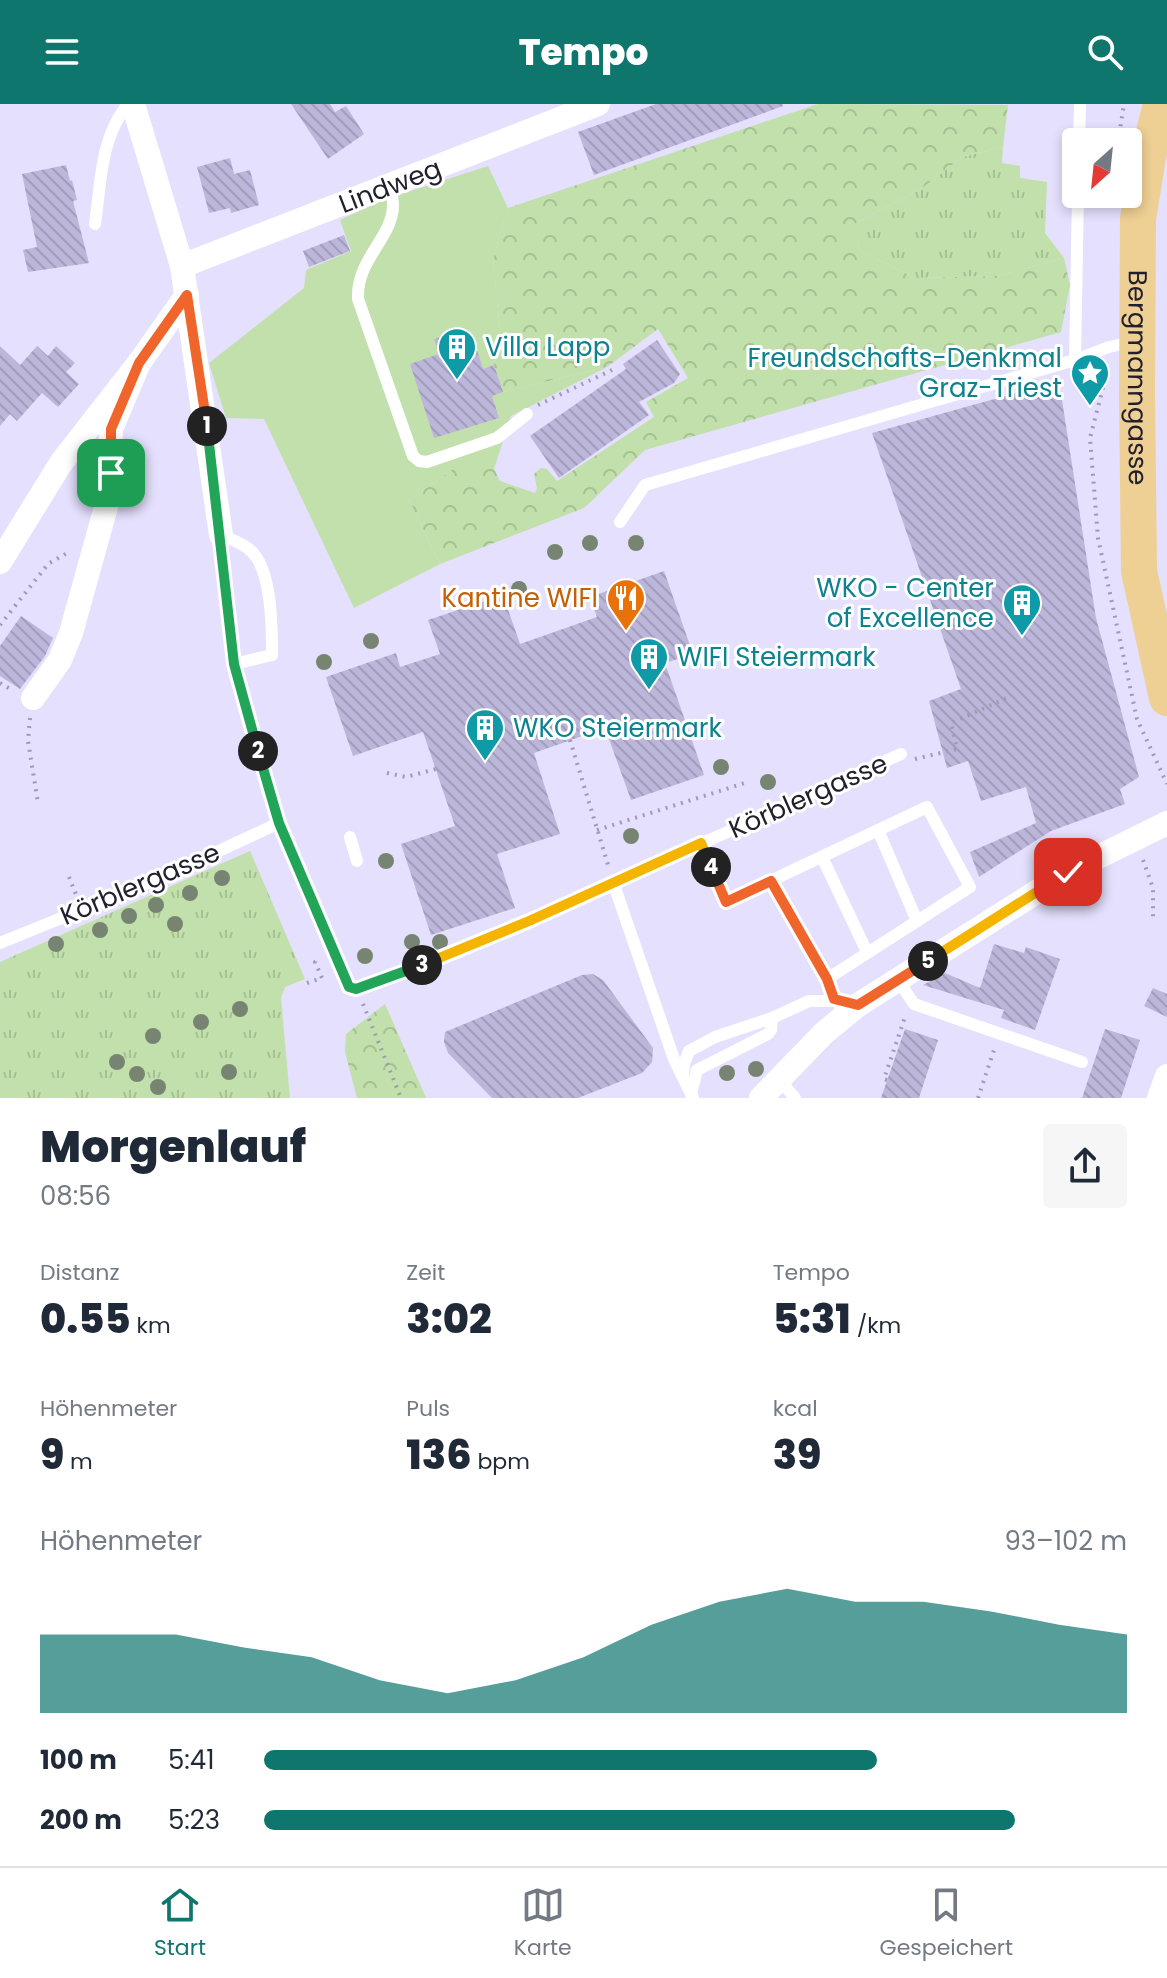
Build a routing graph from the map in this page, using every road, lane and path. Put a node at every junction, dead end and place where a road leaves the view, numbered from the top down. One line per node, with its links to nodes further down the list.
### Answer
1 (130, 104): 11 (lane); 12 (street)
2 (598, 104): 9 (street, Lindweg)
3 (1080, 104): 6 (lane)
4 (1124, 104): 7 (path)
5 (1160, 113): 8 (main road); 14 (main road, Bergmanngasse)
6 (1079, 128)
7 (1120, 128)
8 (1167, 165)
9 (390, 186): 12 (street, Lindweg); 18 (lane)
10 (1078, 208): 15 (lane)
11 (95, 224)
12 (182, 266): 13 (street)
13 (187, 295): 16 (street); 20 (street)
14 (1153, 348): 15 (lane); 27 (main road, Bergmanngasse)
15 (1075, 360): 19 (lane)
16 (139, 363): 21 (street); 22 (street)
17 (612, 370): 18 (path)
18 (527, 414)
19 (620, 522)
20 (221, 535): 24 (lane); 24 (lane)
21 (96, 537): 23 (path); 26 (street)
22 (0, 562)
23 (0, 625)
24 (234, 664): 35 (lane)
25 (1009, 697): 30 (path)
26 (33, 698): 34 (path)
27 (1167, 698)
28 (570, 740): 37 (path)
29 (901, 754): 40 (lane, Körblergasse)
30 (926, 758)
31 (436, 769): 32 (path)
32 (387, 773)
33 (748, 782): 37 (path)
34 (38, 803)
35 (279, 823): 50 (lane, Körblergasse); 55 (lane)
36 (1167, 823): 56 (street)
37 (597, 830): 46 (path)
38 (878, 830): 42 (lane); 48 (lane); 48 (lane)
39 (350, 837): 43 (lane)
40 (701, 843): 45 (lane); 46 (lane, Körblergasse)
41 (1140, 854): 49 (path)
42 (822, 857): 45 (lane); 51 (lane)
43 (357, 861)
44 (69, 877): 47 (path)
45 (771, 881): 53 (lane)
46 (613, 882): 55 (lane, Körblergasse); 61 (lane)
47 (78, 898)
48 (917, 921): 51 (lane)
49 (1153, 921)
50 (0, 943)
51 (867, 952): 53 (lane)
52 (319, 960): 54 (path)
53 (827, 979): 57 (lane)
54 (307, 983)
55 (356, 989): 66 (path)
56 (904, 990): 57 (street); 59 (lane); 64 (path)
57 (845, 1007): 58 (lane); 63 (street)
58 (772, 1018): 61 (lane); 65 (lane)
59 (1000, 1034): 60 (lane); 69 (path)
60 (1082, 1062)
61 (683, 1076): 65 (lane)
62 (1167, 1076): 70 (street)
63 (779, 1079): 67 (street); 68 (lane)
64 (887, 1080)
65 (692, 1096)
66 (401, 1098)
67 (761, 1098)
68 (795, 1098)
69 (978, 1098)
70 (1159, 1098)

